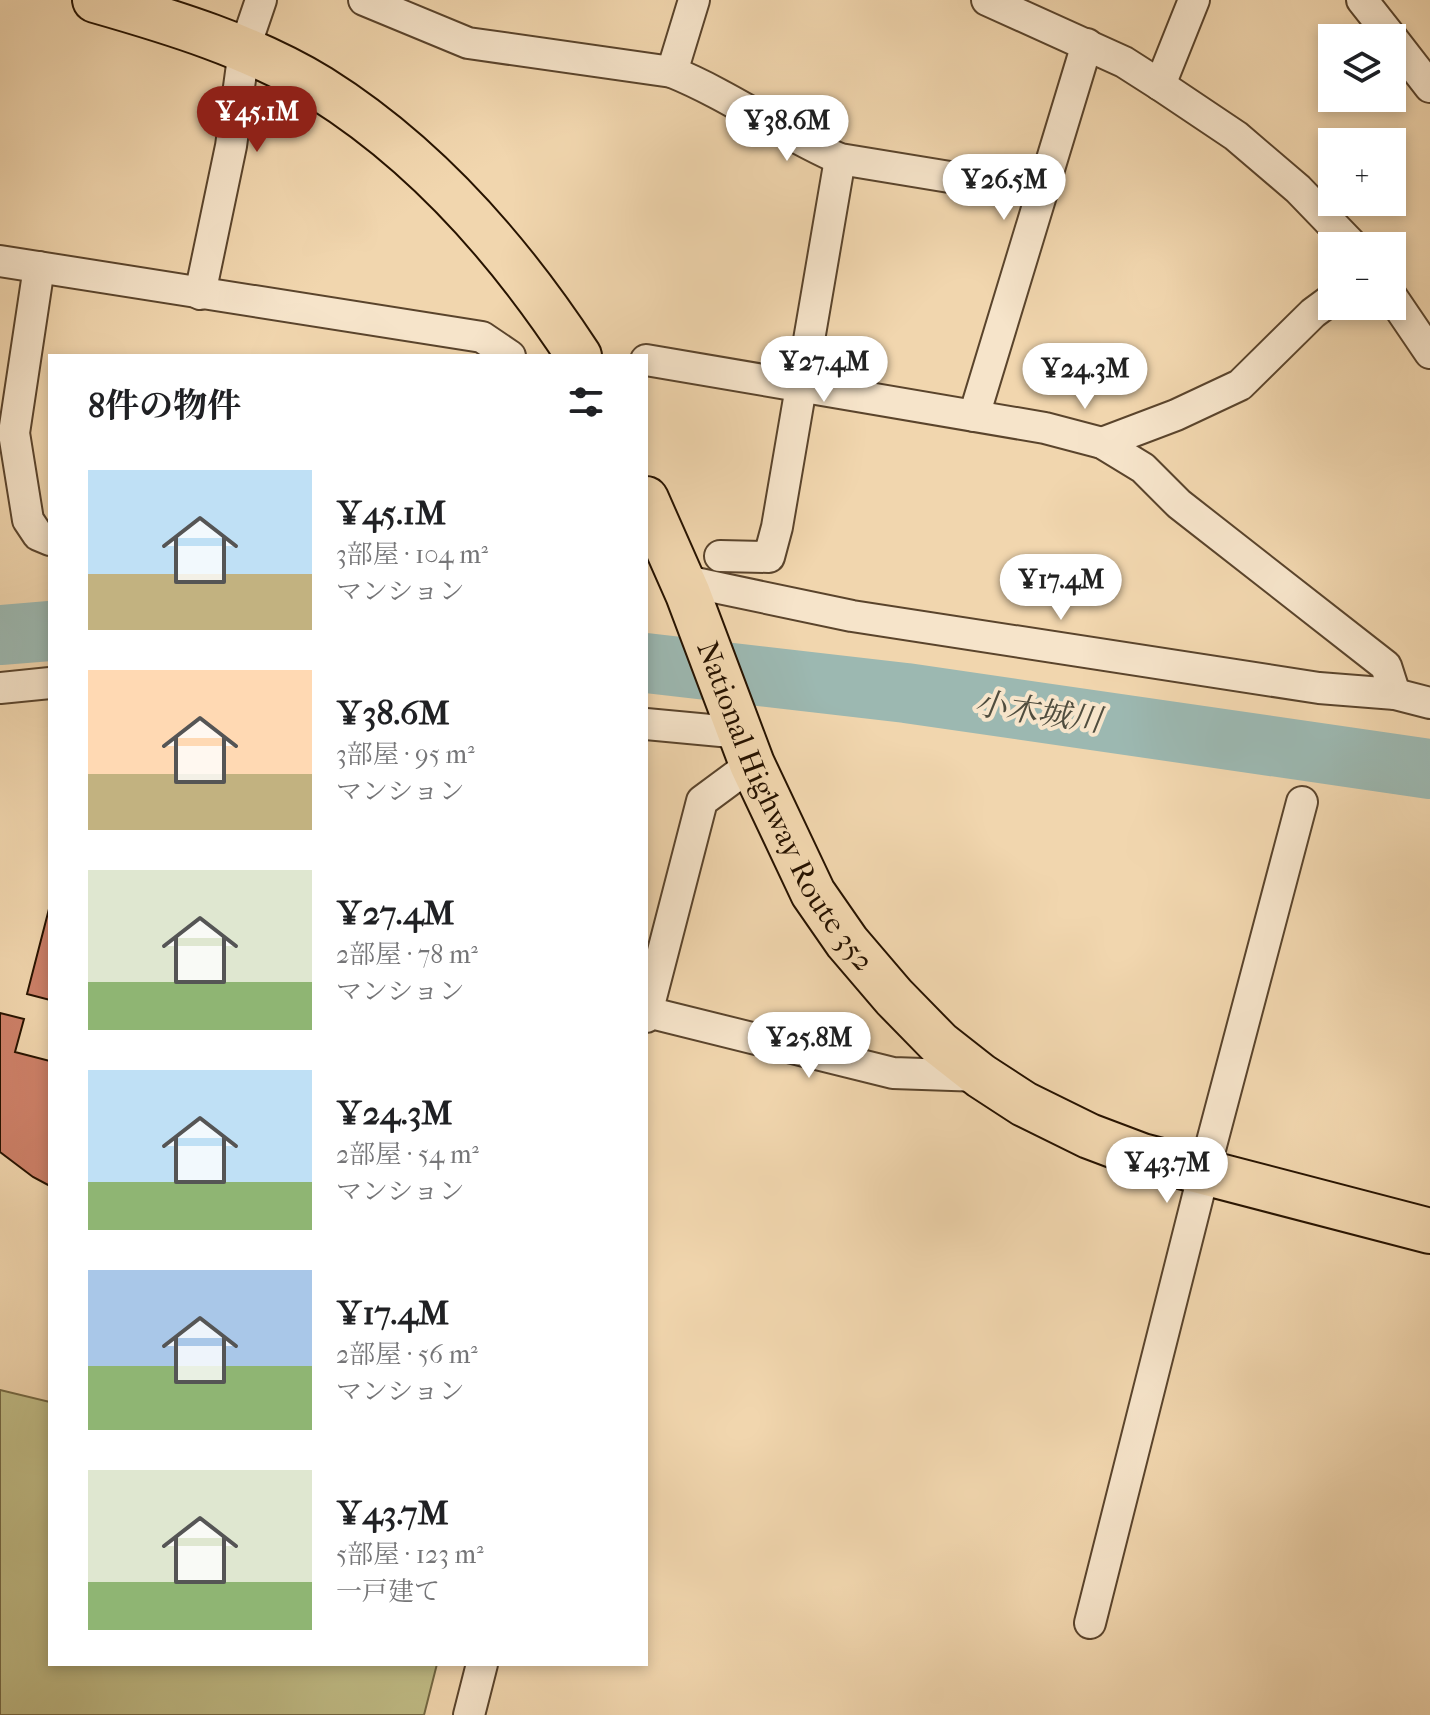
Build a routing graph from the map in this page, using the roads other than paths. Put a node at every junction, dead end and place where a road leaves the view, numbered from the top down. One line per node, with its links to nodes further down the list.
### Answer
1 (95, 0): 10 (highway)
2 (261, 0): 10 (street)
3 (364, 0): 12 (street)
4 (694, 0): 12 (street)
5 (987, 0): 9 (street)
6 (1194, 0): 13 (street)
7 (1362, 0): 8 (street)
8 (1381, 24)
9 (1087, 44): 13 (street); 16 (street)
10 (244, 50): 20 (street); 25 (highway)
11 (1406, 56): 14 (street)
12 (672, 72): 15 (street)
13 (1160, 85): 17 (street)
14 (1430, 87)
15 (840, 159): 16 (street); 27 (street)
16 (1041, 192): 28 (street)
17 (1339, 232)
18 (0, 261): 19 (street)
19 (39, 267): 20 (street); 31 (street)
20 (200, 294): 23 (street)
21 (1318, 309): 29 (street)
22 (1421, 320): 24 (street)
23 (501, 340)
24 (1430, 353)
25 (578, 354)
26 (648, 360): 27 (street)
27 (800, 387): 28 (street); 32 (street)
28 (974, 416): 29 (street)
29 (1102, 443): 36 (street)
30 (648, 504): 33 (highway, National Highway Route 352)
31 (48, 539)
32 (720, 556)
33 (684, 587): 36 (street); 39 (highway, National Highway Route 352)
34 (48, 683): 35 (street)
35 (0, 688)
36 (1395, 694): 37 (street)
37 (1430, 703)
38 (648, 724): 39 (street)
39 (742, 735): 41 (street); 43 (highway, National Highway Route 352)
40 (1302, 802): 44 (street)
41 (648, 1010)
42 (648, 1014): 43 (street)
43 (981, 1076): 44 (highway, National Highway Route 352)
44 (1204, 1172): 45 (highway, National Highway Route 352); 46 (street)
45 (1430, 1231)
46 (1090, 1623)
47 (481, 1666): 48 (street)
48 (469, 1715)

